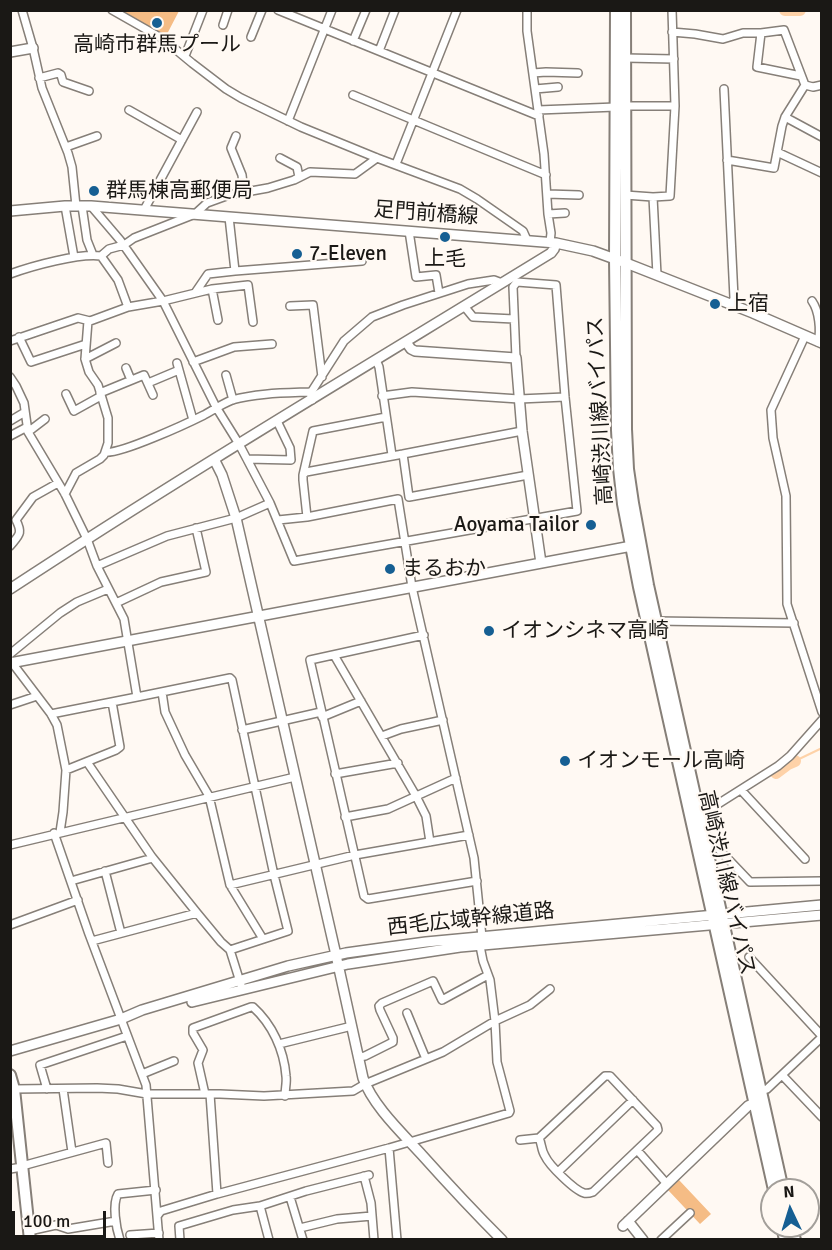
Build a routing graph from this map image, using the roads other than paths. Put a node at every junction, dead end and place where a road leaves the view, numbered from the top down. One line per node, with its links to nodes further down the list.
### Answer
1 (22, 10): 21 (street)
2 (111, 10): 24 (street)
3 (203, 10): 24 (street)
4 (228, 10): 15 (street)
5 (262, 10): 19 (street)
6 (278, 10): 16 (street)
7 (332, 10): 16 (street)
8 (366, 10): 20 (street)
9 (395, 10): 22 (street)
10 (457, 10): 27 (street)
11 (527, 10): 28 (street)
12 (616, 10): 39 (main road, 高崎渋川線バイパス)
13 (626, 10): 25 (main road, 高崎渋川線バイパス)
14 (672, 10): 17 (street)
15 (223, 25)
16 (324, 29): 20 (street); 46 (street)
17 (672, 32): 18 (street); 26 (street)
18 (761, 33): 30 (street); 30 (street)
19 (251, 37)
20 (353, 41): 22 (street)
21 (33, 48): 23 (street); 31 (street)
22 (379, 51): 27 (street)
23 (10, 52)
24 (185, 56): 46 (street)
25 (625, 58): 26 (street); 39 (main road, 高崎渋川線バイパス)
26 (674, 59): 40 (street)
27 (432, 72): 43 (street); 45 (street)
28 (533, 73): 29 (street); 35 (street)
29 (578, 74)
30 (801, 75): 32 (street)
31 (39, 78): 37 (street); 51 (street)
32 (805, 85): 33 (street); 44 (street)
33 (822, 85)
34 (558, 87): 35 (street)
35 (535, 89): 43 (street)
36 (724, 89): 55 (street)
37 (89, 91)
38 (353, 96): 45 (street)
39 (620, 106): 40 (street); 43 (street); 63 (main road, 高崎渋川線バイパス); 80 (main road, 高崎渋川線バイパス)
40 (675, 106): 64 (street)
41 (129, 110): 50 (street)
42 (197, 112): 50 (street)
43 (539, 113): 58 (street)
44 (785, 117): 49 (street); 52 (street)
45 (413, 120): 56 (street); 58 (street)
46 (288, 121): 54 (street)
47 (97, 136): 51 (street)
48 (236, 136): 60 (street)
49 (822, 137)
50 (182, 140): 67 (street)
51 (66, 147): 66 (street)
52 (777, 153): 55 (street); 57 (street)
53 (280, 158): 59 (street)
54 (377, 158): 56 (street); 59 (street)
55 (727, 160): 92 (street)
56 (396, 164): 74 (street)
57 (822, 173)
58 (546, 176): 61 (street)
59 (299, 177): 60 (street)
60 (244, 192): 70 (street)
61 (547, 194): 62 (street); 71 (street)
62 (579, 195)
63 (625, 195): 64 (street); 82 (main road, 高崎渋川線バイパス)
64 (653, 197): 85 (street)
65 (65, 206): 66 (street, 足門前橋線); 68 (street, 足門前橋線); 79 (street)
66 (83, 206): 67 (street, 足門前橋線); 76 (street); 77 (street)
67 (144, 210): 70 (street, 足門前橋線)
68 (10, 211)
69 (565, 213): 71 (street)
70 (195, 214): 72 (street, 足門前橋線); 76 (street)
71 (548, 214): 75 (street)
72 (229, 217): 73 (street, 足門前橋線); 83 (street)
73 (409, 231): 74 (street, 足門前橋線); 89 (street)
74 (527, 240): 75 (street, 足門前橋線)
75 (553, 243): 80 (street, 足門前橋線); 86 (street)
76 (124, 245): 78 (street); 90 (street)
77 (93, 255): 78 (street); 79 (street)
78 (101, 256): 95 (street)
79 (74, 257): 84 (street)
80 (615, 259): 82 (street, 足門前橋線); 155 (main road, 高崎渋川線バイパス)
81 (362, 261): 83 (street)
82 (627, 263): 85 (street, 足門前橋線); 155 (main road, 高崎渋川線バイパス)
83 (235, 271): 88 (street)
84 (10, 274)
85 (657, 275): 92 (street, 足門前橋線)
86 (502, 283): 89 (street); 94 (street)
87 (212, 289): 88 (street); 97 (street); 99 (street)
88 (195, 293): 90 (street)
89 (439, 293): 115 (street)
90 (163, 301): 95 (street); 111 (street)
91 (812, 301): 104 (street)
92 (732, 304): 100 (street, 足門前橋線)
93 (290, 306): 115 (street)
94 (464, 306): 96 (street); 103 (street)
95 (128, 307): 98 (street)
96 (514, 319): 108 (street); 123 (street)
97 (218, 320)
98 (88, 321): 101 (street); 105 (street)
99 (253, 322)
100 (805, 336): 104 (street, 足門前橋線); 165 (street)
101 (19, 337): 102 (street); 105 (street)
102 (10, 340)
103 (406, 342): 108 (street); 110 (street)
104 (820, 343)
105 (86, 344): 109 (street)
106 (116, 344): 109 (street)
107 (272, 344): 111 (street)
108 (516, 358): 124 (street)
109 (85, 359): 119 (street)
110 (376, 360): 121 (street); 122 (street)
111 (193, 362): 126 (street)
112 (126, 368): 116 (street)
113 (226, 375): 125 (street)
114 (10, 377): 127 (street)
115 (322, 377): 121 (street)
116 (131, 380): 117 (street); 119 (street)
117 (148, 383): 120 (street); 130 (street)
118 (66, 394): 119 (street)
119 (101, 394): 137 (street)
120 (153, 395)
121 (311, 396): 125 (street); 132 (street)
122 (382, 396): 124 (street); 128 (street)
123 (565, 397): 124 (street); 148 (street)
124 (519, 399): 134 (street)
125 (234, 400): 126 (street)
126 (216, 407): 130 (street); 136 (street)
127 (25, 412): 131 (street); 133 (street)
128 (386, 417): 139 (street); 142 (street)
129 (45, 419): 133 (street)
130 (193, 420): 137 (street)
131 (10, 421)
132 (277, 421): 136 (street); 141 (street)
133 (27, 430): 135 (street); 144 (street)
134 (522, 431): 138 (street); 143 (street)
135 (10, 436)
136 (239, 444): 140 (street); 141 (street)
137 (105, 452): 145 (street)
138 (403, 454): 139 (street); 143 (street)
139 (392, 455): 142 (street)
140 (214, 459): 149 (street); 153 (street)
141 (247, 459): 146 (street)
142 (303, 475): 147 (street)
143 (528, 475): 148 (street)
144 (58, 483): 145 (street); 150 (street)
145 (65, 494): 153 (street)
146 (270, 503): 149 (street); 151 (street)
147 (307, 517): 151 (street); 154 (street)
148 (534, 517): 154 (street); 157 (street)
149 (236, 518): 152 (street); 163 (street)
150 (13, 520): 156 (street)
151 (278, 520): 154 (street)
152 (196, 528): 158 (street); 162 (street)
153 (87, 539): 158 (street); 160 (street)
154 (405, 542): 159 (street)
155 (635, 545): 157 (street); 164 (main road, 高崎渋川線バイパス); 216 (main road, 高崎渋川線バイパス)
156 (10, 546)
157 (541, 563): 159 (street)
158 (97, 566): 161 (street)
159 (412, 587): 163 (street); 166 (street)
160 (10, 589)
161 (108, 590): 162 (street); 169 (street)
162 (116, 603): 167 (street)
163 (258, 616): 167 (street); 181 (street)
164 (656, 621): 165 (street); 195 (main road, 高崎渋川線バイパス)
165 (794, 623): 176 (street)
166 (424, 635): 168 (street); 179 (street)
167 (127, 642): 169 (street); 172 (street)
168 (334, 655): 173 (street); 178 (street)
169 (11, 660): 171 (street)
170 (162, 692): 172 (street); 182 (street); 192 (street)
171 (37, 696): 175 (street); 177 (street)
172 (137, 697): 174 (street)
173 (361, 701): 178 (street); 183 (street)
174 (112, 702): 177 (street); 184 (street)
175 (10, 705)
176 (822, 712)
177 (51, 714): 186 (street)
178 (322, 715): 181 (street); 187 (street)
179 (443, 720): 183 (street); 189 (street)
180 (822, 720): 191 (street)
181 (282, 721): 182 (street); 188 (street)
182 (242, 730): 190 (street)
183 (382, 736): 185 (street)
184 (87, 762): 186 (street); 196 (street)
185 (398, 763): 187 (street); 193 (street)
186 (66, 770): 197 (street)
187 (335, 774): 194 (street)
188 (295, 777): 190 (street); 205 (street)
189 (456, 778): 193 (street); 198 (street)
190 (255, 785): 192 (street); 207 (street)
191 (741, 790): 195 (street); 204 (street)
192 (209, 796): 196 (street); 211 (street)
193 (416, 796): 194 (street); 200 (street)
194 (345, 816): 202 (street)
195 (699, 816): 199 (main road, 高崎渋川線バイパス)
196 (124, 818): 197 (street); 203 (street)
197 (57, 833): 201 (street); 208 (street)
198 (469, 835): 200 (street); 209 (street)
199 (704, 840): 210 (street); 216 (main road, 高崎渋川線バイパス)
200 (430, 842): 202 (street)
201 (10, 844)
202 (355, 855): 205 (street); 209 (street)
203 (152, 857): 206 (street); 214 (street)
204 (805, 859)
205 (315, 865): 207 (street); 223 (street)
206 (105, 871): 208 (street); 218 (street)
207 (274, 875): 211 (street); 219 (street)
208 (71, 881): 212 (street)
209 (477, 881): 221 (street)
210 (822, 881)
211 (230, 885): 219 (street)
212 (78, 900): 217 (street); 220 (street)
213 (822, 905): 216 (street, 西毛広域幹線道路)
214 (197, 913): 218 (street); 222 (street)
215 (822, 915): 216 (street, 西毛広域幹線道路)
216 (718, 920): 221 (street, 西毛広域幹線道路); 247 (main road, 高崎渋川線バイパス); 252 (main road, 高崎渋川線バイパス)
217 (10, 925)
218 (121, 933): 220 (street)
219 (263, 939): 222 (street)
220 (92, 941): 230 (street)
221 (481, 941): 223 (street, 西毛広域幹線道路); 225 (street, 西毛広域幹線道路); 226 (street)
222 (230, 950): 227 (street)
223 (336, 955): 225 (street); 227 (street, 西毛広域幹線道路)
224 (749, 957): 234 (street)
225 (338, 967): 227 (street, 西毛広域幹線道路); 232 (street)
226 (488, 975): 231 (street); 237 (street)
227 (242, 986): 230 (street, 西毛広域幹線道路)
228 (550, 989): 231 (street)
229 (406, 1014): 238 (street)
230 (121, 1019): 233 (street); 236 (street, 西毛広域幹線道路)
231 (495, 1021): 238 (street); 257 (street)
232 (352, 1026): 235 (street); 237 (street)
233 (127, 1036): 241 (street); 245 (street)
234 (822, 1037): 242 (street)
235 (279, 1044): 249 (street); 250 (street)
236 (10, 1051)
237 (359, 1057): 243 (street)
238 (426, 1059): 243 (street)
239 (174, 1061): 241 (street)
240 (10, 1074): 244 (main road)
241 (142, 1074): 248 (street)
242 (782, 1075): 247 (street); 254 (street)
243 (365, 1084): 250 (street); 257 (street)
244 (14, 1089): 245 (street); 253 (main road)
245 (47, 1089): 246 (street)
246 (63, 1089): 248 (street); 260 (street)
247 (761, 1091): 266 (main road, 高崎渋川線バイパス)
248 (147, 1094): 249 (street); 268 (street)
249 (208, 1094): 250 (street); 269 (street)
250 (285, 1096)
251 (633, 1100): 255 (street); 259 (street); 264 (street)
252 (755, 1103): 265 (main road, 高崎渋川線バイパス); 267 (street)
253 (13, 1105): 262 (main road)
254 (822, 1117)
255 (539, 1138): 256 (street); 264 (street)
256 (520, 1140)
257 (410, 1141): 258 (street); 286 (street)
258 (389, 1148): 269 (street); 285 (street)
259 (637, 1150): 264 (street); 267 (street)
260 (72, 1152): 261 (street); 262 (street)
261 (108, 1163)
262 (22, 1166): 263 (street); 277 (main road)
263 (10, 1169)
264 (558, 1172)
265 (771, 1178)
266 (780, 1178)
267 (667, 1184): 287 (street)
268 (156, 1190): 273 (street); 275 (street)
269 (217, 1194): 273 (street)
270 (290, 1197): 271 (street); 274 (street); 276 (street)
271 (260, 1206): 281 (street); 282 (street)
272 (690, 1212): 288 (street)
273 (158, 1215): 279 (street)
274 (372, 1216): 276 (street); 284 (street)
275 (116, 1221): 277 (street); 280 (street)
276 (300, 1228): 283 (street)
277 (30, 1235)
278 (130, 1235): 279 (street)
279 (159, 1236)
280 (120, 1239)
281 (180, 1239)
282 (268, 1239)
283 (303, 1239)
284 (374, 1239)
285 (397, 1239)
286 (501, 1239)
287 (643, 1239)
288 (661, 1239)

